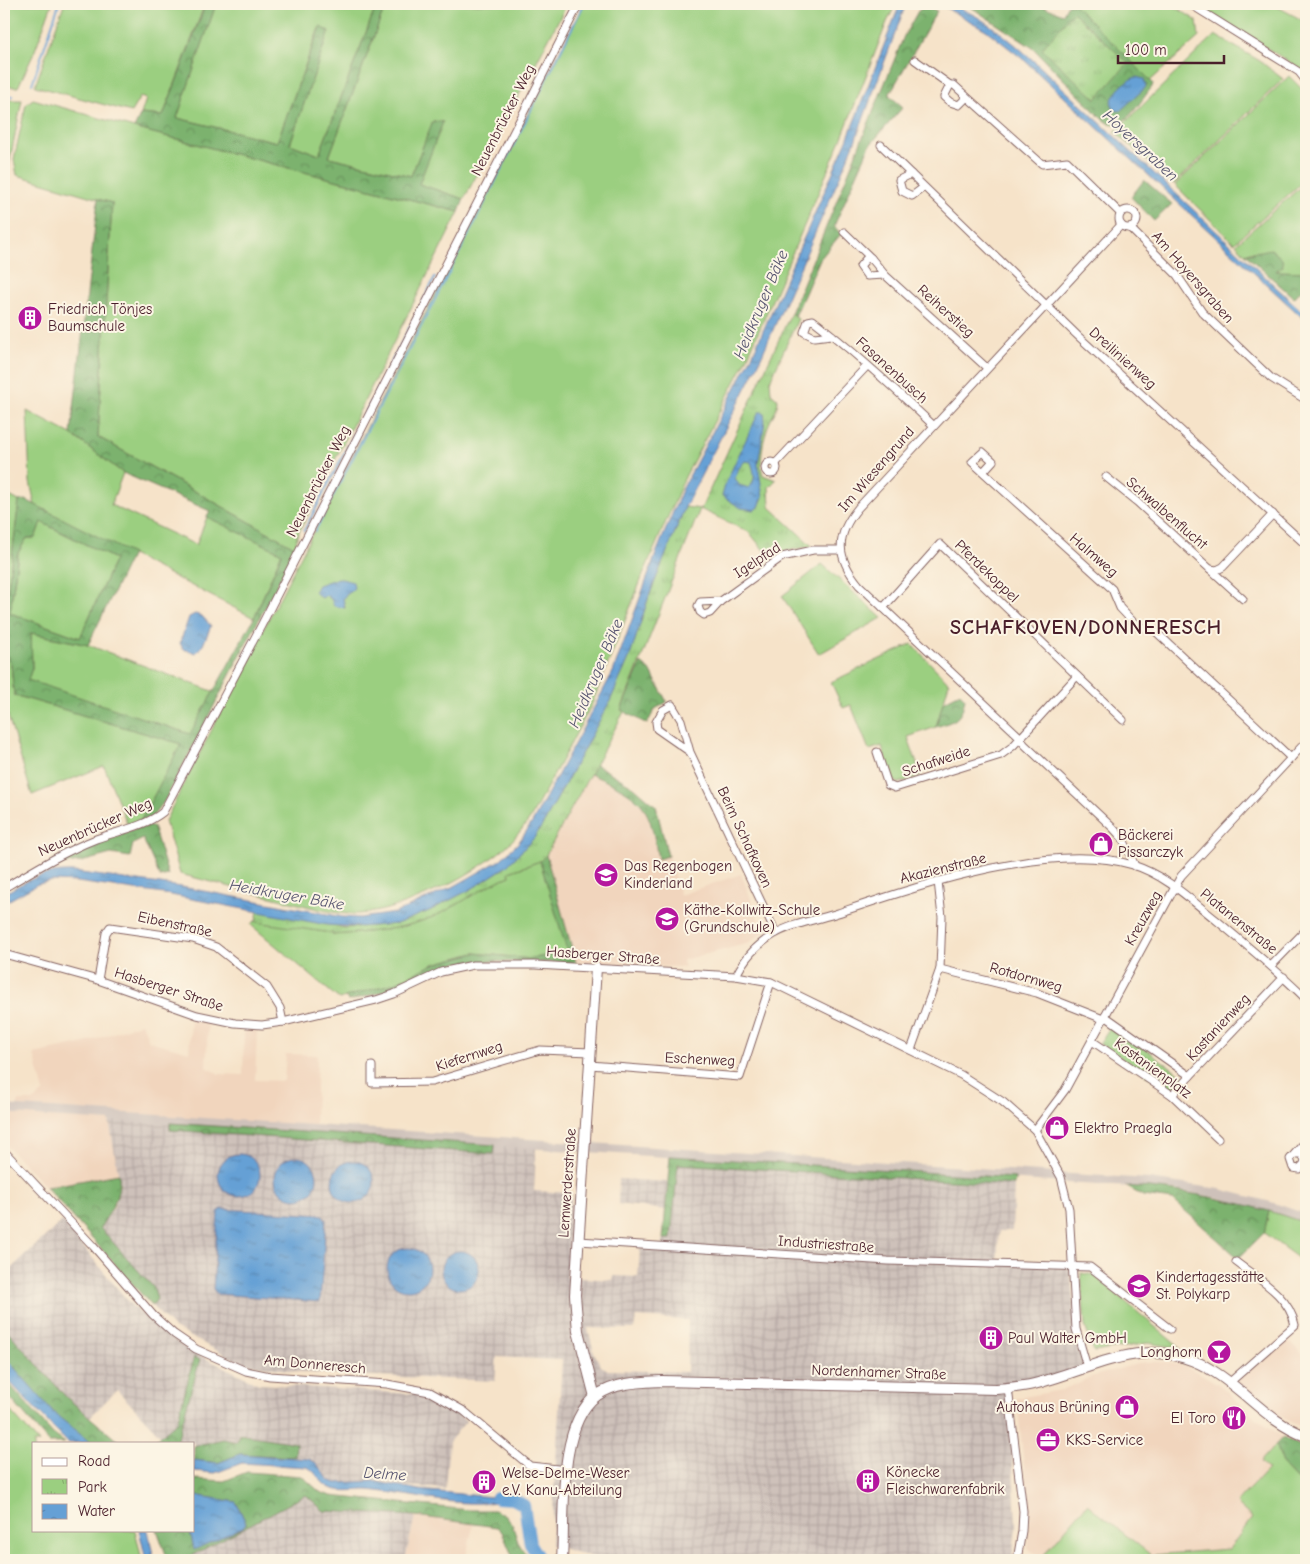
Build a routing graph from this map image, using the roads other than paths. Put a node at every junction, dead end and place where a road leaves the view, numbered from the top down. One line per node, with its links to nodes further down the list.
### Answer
1 (578, 4): 42 (street, Neuenbrücker Weg)
2 (1190, 4): 4 (street)
3 (915, 60): 5 (street)
4 (1306, 81)
5 (950, 85): 6 (street); 6 (street)
6 (968, 97): 10 (street)
7 (881, 145): 8 (street, Dreilinienweg)
8 (912, 174): 9 (street, Dreilinienweg); 9 (street)
9 (924, 187): 16 (street, Dreilinienweg)
10 (1120, 213): 11 (street); 12 (street)
11 (1120, 224): 12 (street); 16 (street, Im Wiesengrund)
12 (1130, 228): 20 (street, Am Hoyersgraben)
13 (844, 232): 14 (street, Reiherstieg)
14 (871, 258): 15 (street, Reiherstieg); 15 (street)
15 (885, 275): 19 (street, Reiherstieg)
16 (1046, 304): 19 (street, Im Wiesengrund); 25 (street, Dreilinienweg)
17 (832, 335): 18 (street, Fasanenbusch)
18 (867, 366): 21 (street, Fasanenbusch); 22 (street)
19 (987, 368): 21 (street, Im Wiesengrund)
20 (1306, 400)
21 (933, 426): 27 (street, Im Wiesengrund)
22 (776, 463)
23 (983, 472): 38 (street, Halmweg)
24 (1106, 478): 28 (street, Schwalbenflucht)
25 (1273, 514): 26 (street, Dreilinienweg); 28 (street, Schwalbenflucht)
26 (1306, 545)
27 (840, 550): 30 (street, Igelpfad); 31 (street)
28 (1210, 569): 29 (street, Schwalbenflucht)
29 (1244, 599)
30 (721, 601)
31 (883, 608): 32 (street, Pferdekoppel); 34 (street)
32 (1077, 676): 33 (street, Pferdekoppel); 34 (street)
33 (1123, 720)
34 (1020, 737): 37 (street, Schafweide); 39 (street)
35 (1306, 742): 38 (street, Kreuzweg)
36 (690, 752): 36 (street, Beim Schafkoven); 44 (street, Beim Schafkoven)
37 (877, 752)
38 (1291, 758): 41 (street, Kreuzweg)
39 (1135, 866): 40 (street, Akazienstraße); 41 (street, Akazienstraße)
40 (938, 881): 44 (street, Akazienstraße); 48 (street)
41 (1176, 887): 46 (street, Platanenstraße); 54 (street, Kreuzweg)
42 (4, 888)
43 (1306, 930): 46 (street)
44 (776, 933): 49 (street, Akazienstraße)
45 (4, 954): 51 (street, Hasberger Straße)
46 (1272, 966): 50 (street, Platanenstraße)
47 (596, 968): 49 (street, Hasberger Straße); 55 (street, Hasberger Straße); 58 (street, Lemwerderstraße)
48 (940, 969): 54 (street, Rotdornweg); 57 (street)
49 (736, 976): 52 (street, Hasberger Straße)
50 (1284, 977): 53 (street, Platanenstraße); 61 (street, Kastanienweg)
51 (98, 980): 55 (street, Hasberger Straße); 55 (street, Eibenstraße)
52 (771, 982): 57 (street, Hasberger Straße); 59 (street, Eschenweg)
53 (1306, 999)
54 (1104, 1018): 56 (street, Kreuzweg); 61 (street, Kastanienplatz)
55 (283, 1022)
56 (1092, 1041): 62 (street, Kastanienplatz); 63 (street, Kreuzweg)
57 (911, 1050): 63 (street, Hasberger Straße)
58 (591, 1052): 59 (street, Lemwerderstraße); 60 (street, Kiefernweg)
59 (590, 1065): 68 (street, Lemwerderstraße)
60 (372, 1066)
61 (1190, 1076): 62 (street, Kastanienweg)
62 (1172, 1095): 64 (street, Kastanienplatz)
63 (1035, 1130): 70 (street, Hasberger Straße)
64 (1218, 1139)
65 (1306, 1141): 67 (street)
66 (4, 1151): 77 (street, Am Donneresch)
67 (1296, 1154)
68 (579, 1241): 70 (street, Industriestraße); 75 (street, Lemwerderstraße)
69 (1236, 1262): 73 (street)
70 (1073, 1267): 71 (street); 72 (street, Hasberger Straße)
71 (1170, 1329)
72 (1087, 1367): 73 (street, Nordenhamer Straße); 74 (street, Nordenhamer Straße)
73 (1229, 1383): 76 (street, Nordenhamer Straße)
74 (1008, 1388): 75 (street, Nordenhamer Straße); 79 (street)
75 (595, 1397): 77 (street, Nordenhamer Straße)
76 (1306, 1436)
77 (567, 1470): 78 (street, Nordenhamer Straße)
78 (562, 1559)
79 (1017, 1560)

